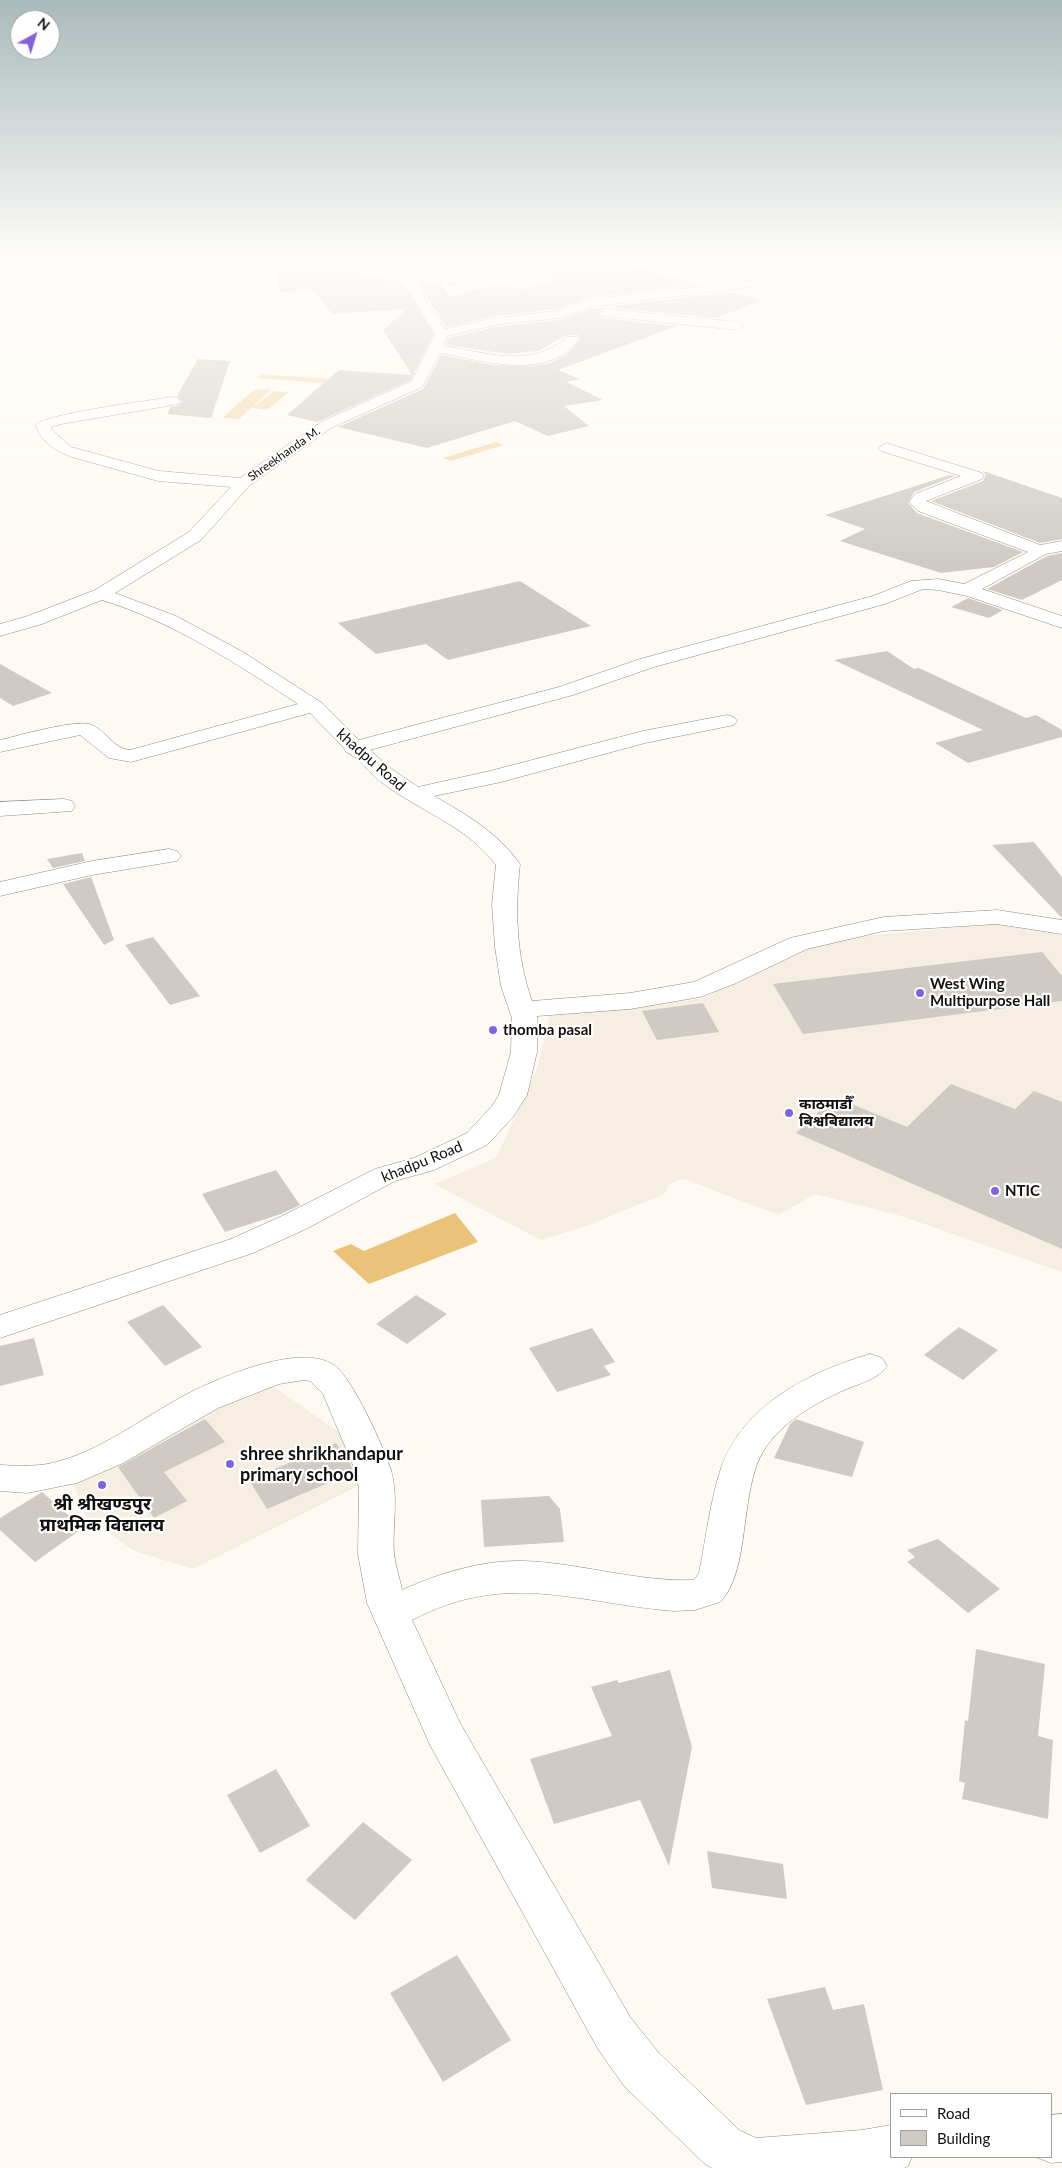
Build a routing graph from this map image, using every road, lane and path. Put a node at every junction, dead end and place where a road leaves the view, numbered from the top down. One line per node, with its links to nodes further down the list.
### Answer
1 (427, 365): 4 (street, Shreekhanda M.)
2 (172, 401): 4 (street)
3 (886, 448): 6 (street)
4 (244, 483): 8 (street, Shreekhanda M.)
5 (1062, 546): 6 (street)
6 (1038, 550): 7 (street)
7 (965, 590): 9 (street); 14 (street)
8 (101, 594): 10 (street, Shreekhanda M.); 11 (street, khadpu Road)
9 (1062, 622)
10 (0, 630)
11 (313, 706): 13 (street); 14 (street, khadpu Road)
12 (727, 722): 15 (street)
13 (0, 746)
14 (353, 748): 15 (street, khadpu Road)
15 (411, 795): 21 (street, khadpu Road)
16 (64, 806): 17 (street)
17 (0, 809)
18 (169, 856): 19 (street)
19 (0, 889)
20 (1062, 927): 21 (street)
21 (523, 1009): 22 (street, khadpu Road)
22 (0, 1327)
23 (870, 1366): 25 (street)
24 (0, 1478): 25 (street)
25 (390, 1613): 27 (street)
26 (890, 2149): 27 (street)
27 (746, 2166)

